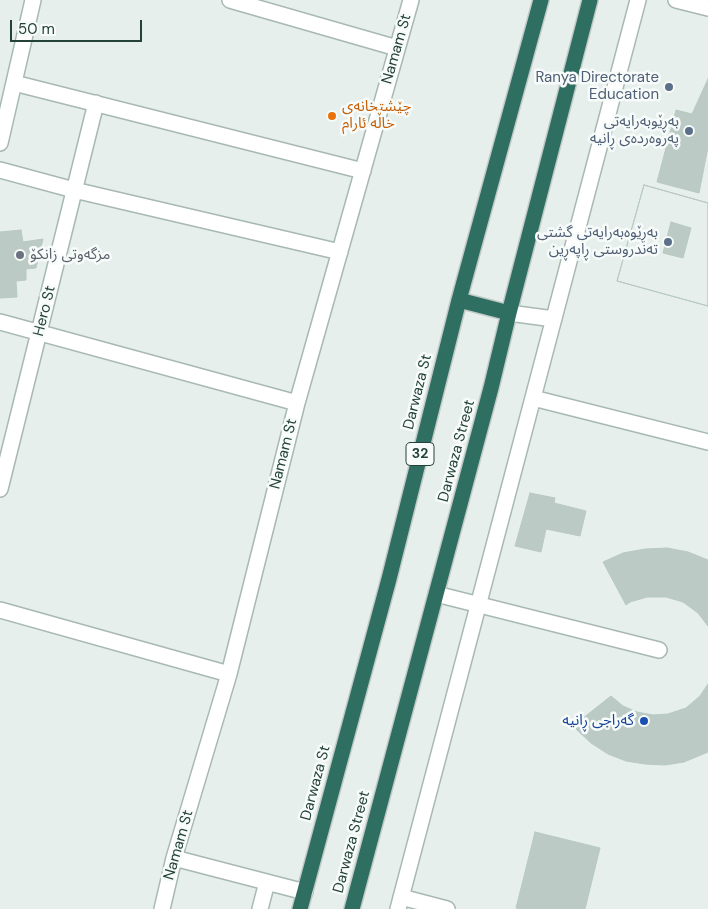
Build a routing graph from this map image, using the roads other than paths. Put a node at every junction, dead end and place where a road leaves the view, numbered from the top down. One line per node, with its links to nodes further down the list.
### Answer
1 (33, 0): 10 (street)
2 (230, 0): 9 (street)
3 (411, 0): 9 (street, Namam St)
4 (542, 0): 17 (highway, Darwaza St / 32)
5 (590, 0): 18 (highway, Darwaza Street)
6 (638, 0): 19 (street)
7 (676, 0): 8 (street)
8 (708, 8)
9 (398, 48): 14 (street, Namam St)
10 (14, 83): 11 (street); 12 (street)
11 (96, 103): 14 (street); 15 (street, Hero St)
12 (0, 142)
13 (0, 170): 15 (street)
14 (363, 171): 16 (street, Namam St)
15 (74, 190): 16 (street); 21 (street, Hero St)
16 (340, 252): 23 (street, Namam St)
17 (459, 300): 18 (highway); 33 (highway, Darwaza St / 32)
18 (508, 313): 19 (street); 26 (highway, Darwaza Street)
19 (554, 319): 22 (street)
20 (0, 322): 21 (street)
21 (39, 333): 23 (street); 25 (street, Hero St)
22 (533, 398): 24 (street); 27 (street)
23 (297, 403): 30 (street, Namam St)
24 (708, 442)
25 (0, 489)
26 (436, 594): 27 (street); 38 (highway, Darwaza Street)
27 (479, 604): 29 (street); 34 (street)
28 (0, 610): 30 (street)
29 (659, 650)
30 (229, 674): 31 (street, Namam St)
31 (174, 858): 32 (street); 35 (street, Namam St)
32 (267, 882): 33 (street); 36 (street)
33 (305, 892): 37 (highway, Darwaza St / 32)
34 (400, 903): 39 (street)
35 (162, 909)
36 (260, 909)
37 (300, 909)
38 (352, 909)
39 (447, 909)

